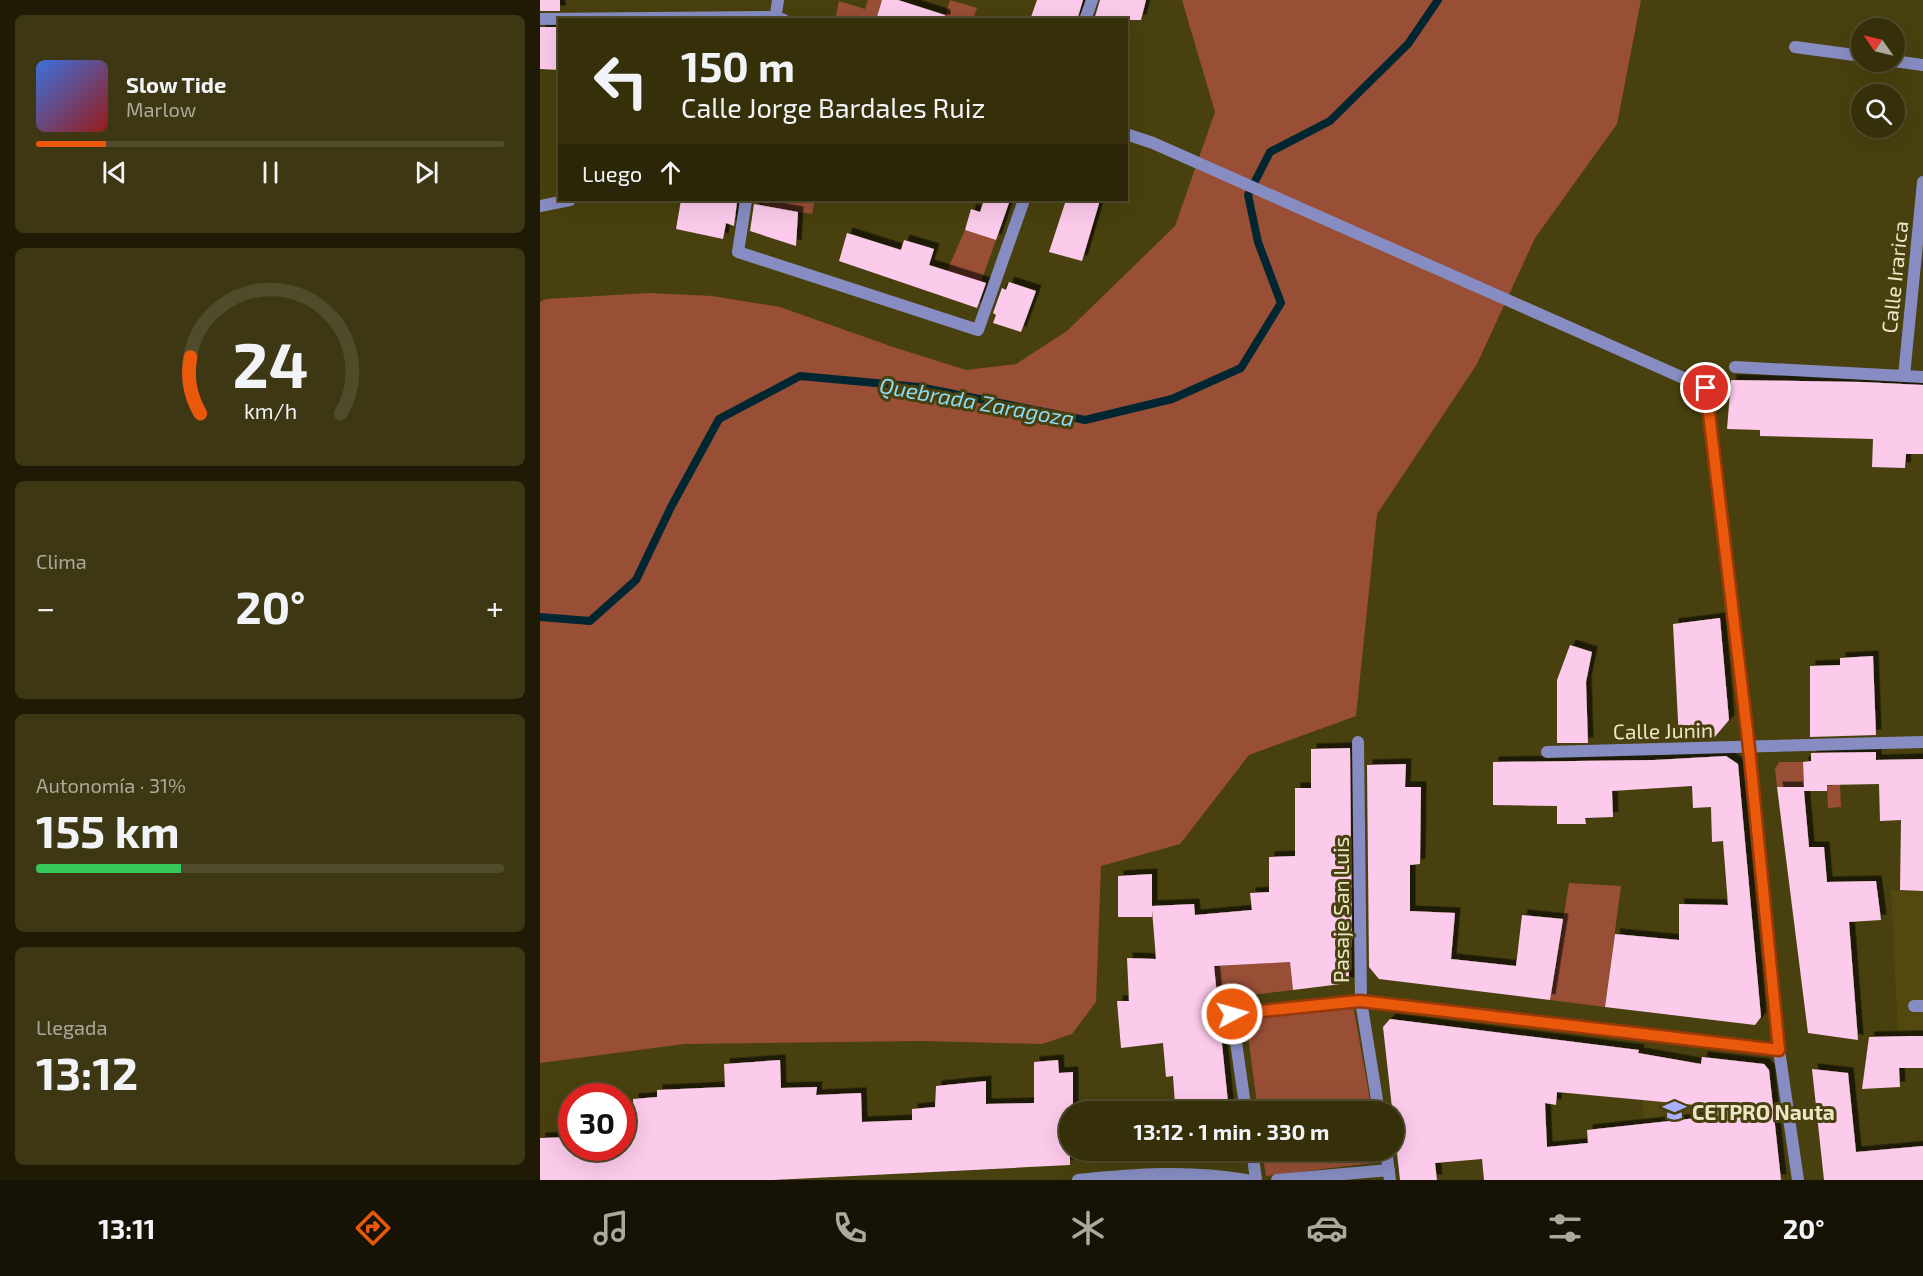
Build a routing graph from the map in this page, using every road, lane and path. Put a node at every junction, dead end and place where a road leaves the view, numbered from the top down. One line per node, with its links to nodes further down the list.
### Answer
1 (778, 0): 3 (street)
2 (1092, 0): 4 (street)
3 (778, 18)
4 (1086, 18)
5 (540, 19): 6 (street)
6 (558, 19)
7 (1795, 47): 8 (street)
8 (1851, 55)
9 (1905, 63): 10 (street)
10 (1923, 65)
11 (1128, 135): 22 (street)
12 (1923, 182): 18 (street, Calle Irarica)
13 (565, 201): 16 (street)
14 (746, 201): 15 (street)
15 (1024, 201)
16 (540, 206)
17 (1735, 367): 18 (street)
18 (1904, 376): 19 (street)
19 (1923, 376)
20 (1358, 742): 24 (street, Pasaje San Luis)
21 (1923, 742): 22 (street, Calle Junin)
22 (1749, 748): 23 (street, Calle Junin); 25 (street)
23 (1547, 752)
24 (1360, 1001): 25 (street); 26 (street); 27 (street, Pasaje San Luis)
25 (1779, 1050): 34 (street)
26 (1244, 1101)
27 (1377, 1101)
28 (1253, 1161): 32 (street)
29 (1390, 1175): 33 (street)
30 (1078, 1180): 31 (street)
31 (1246, 1180)
32 (1256, 1180)
33 (1277, 1180)
34 (1798, 1180)

